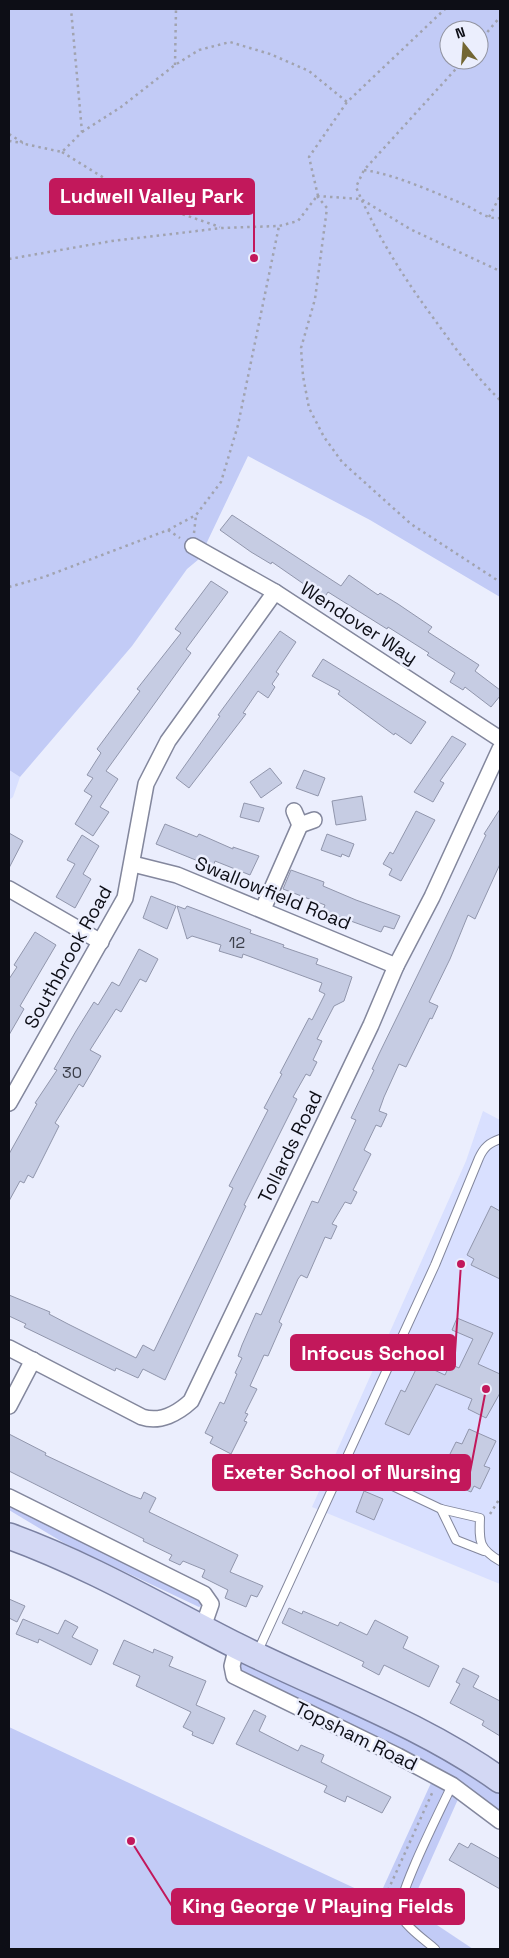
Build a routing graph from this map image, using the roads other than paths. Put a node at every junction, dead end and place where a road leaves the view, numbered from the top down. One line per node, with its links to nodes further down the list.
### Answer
1 (193, 546): 2 (street, Wendover Way)
2 (275, 592): 3 (street, Wendover Way); 8 (street, Southbrook Road)
3 (500, 739)
4 (500, 749): 12 (street, Tollards Road)
5 (294, 811): 7 (street)
6 (314, 820): 7 (street)
7 (300, 825): 10 (street)
8 (133, 864): 10 (street, Swallowfield Road); 11 (street, Southbrook Road)
9 (9, 889): 11 (street)
10 (263, 909): 12 (street, Swallowfield Road)
11 (101, 942): 13 (street, Southbrook Road)
12 (396, 966): 16 (street, Tollards Road)
13 (9, 1103)
14 (500, 1140): 18 (lane)
15 (9, 1348): 16 (street)
16 (33, 1360): 17 (street)
17 (9, 1406)
18 (344, 1463): 20 (lane); 25 (lane)
19 (9, 1497): 24 (street)
20 (441, 1510): 22 (lane); 22 (lane)
21 (9, 1536): 24 (main road, Topsham Road)
22 (484, 1551): 23 (lane)
23 (500, 1561)
24 (203, 1627): 25 (main road, Topsham Road)
25 (246, 1650): 26 (main road, Topsham Road); 27 (street, Topsham Road)
26 (500, 1780)
27 (446, 1781): 28 (street, Topsham Road); 29 (lane)
28 (500, 1821)
29 (435, 1949)

